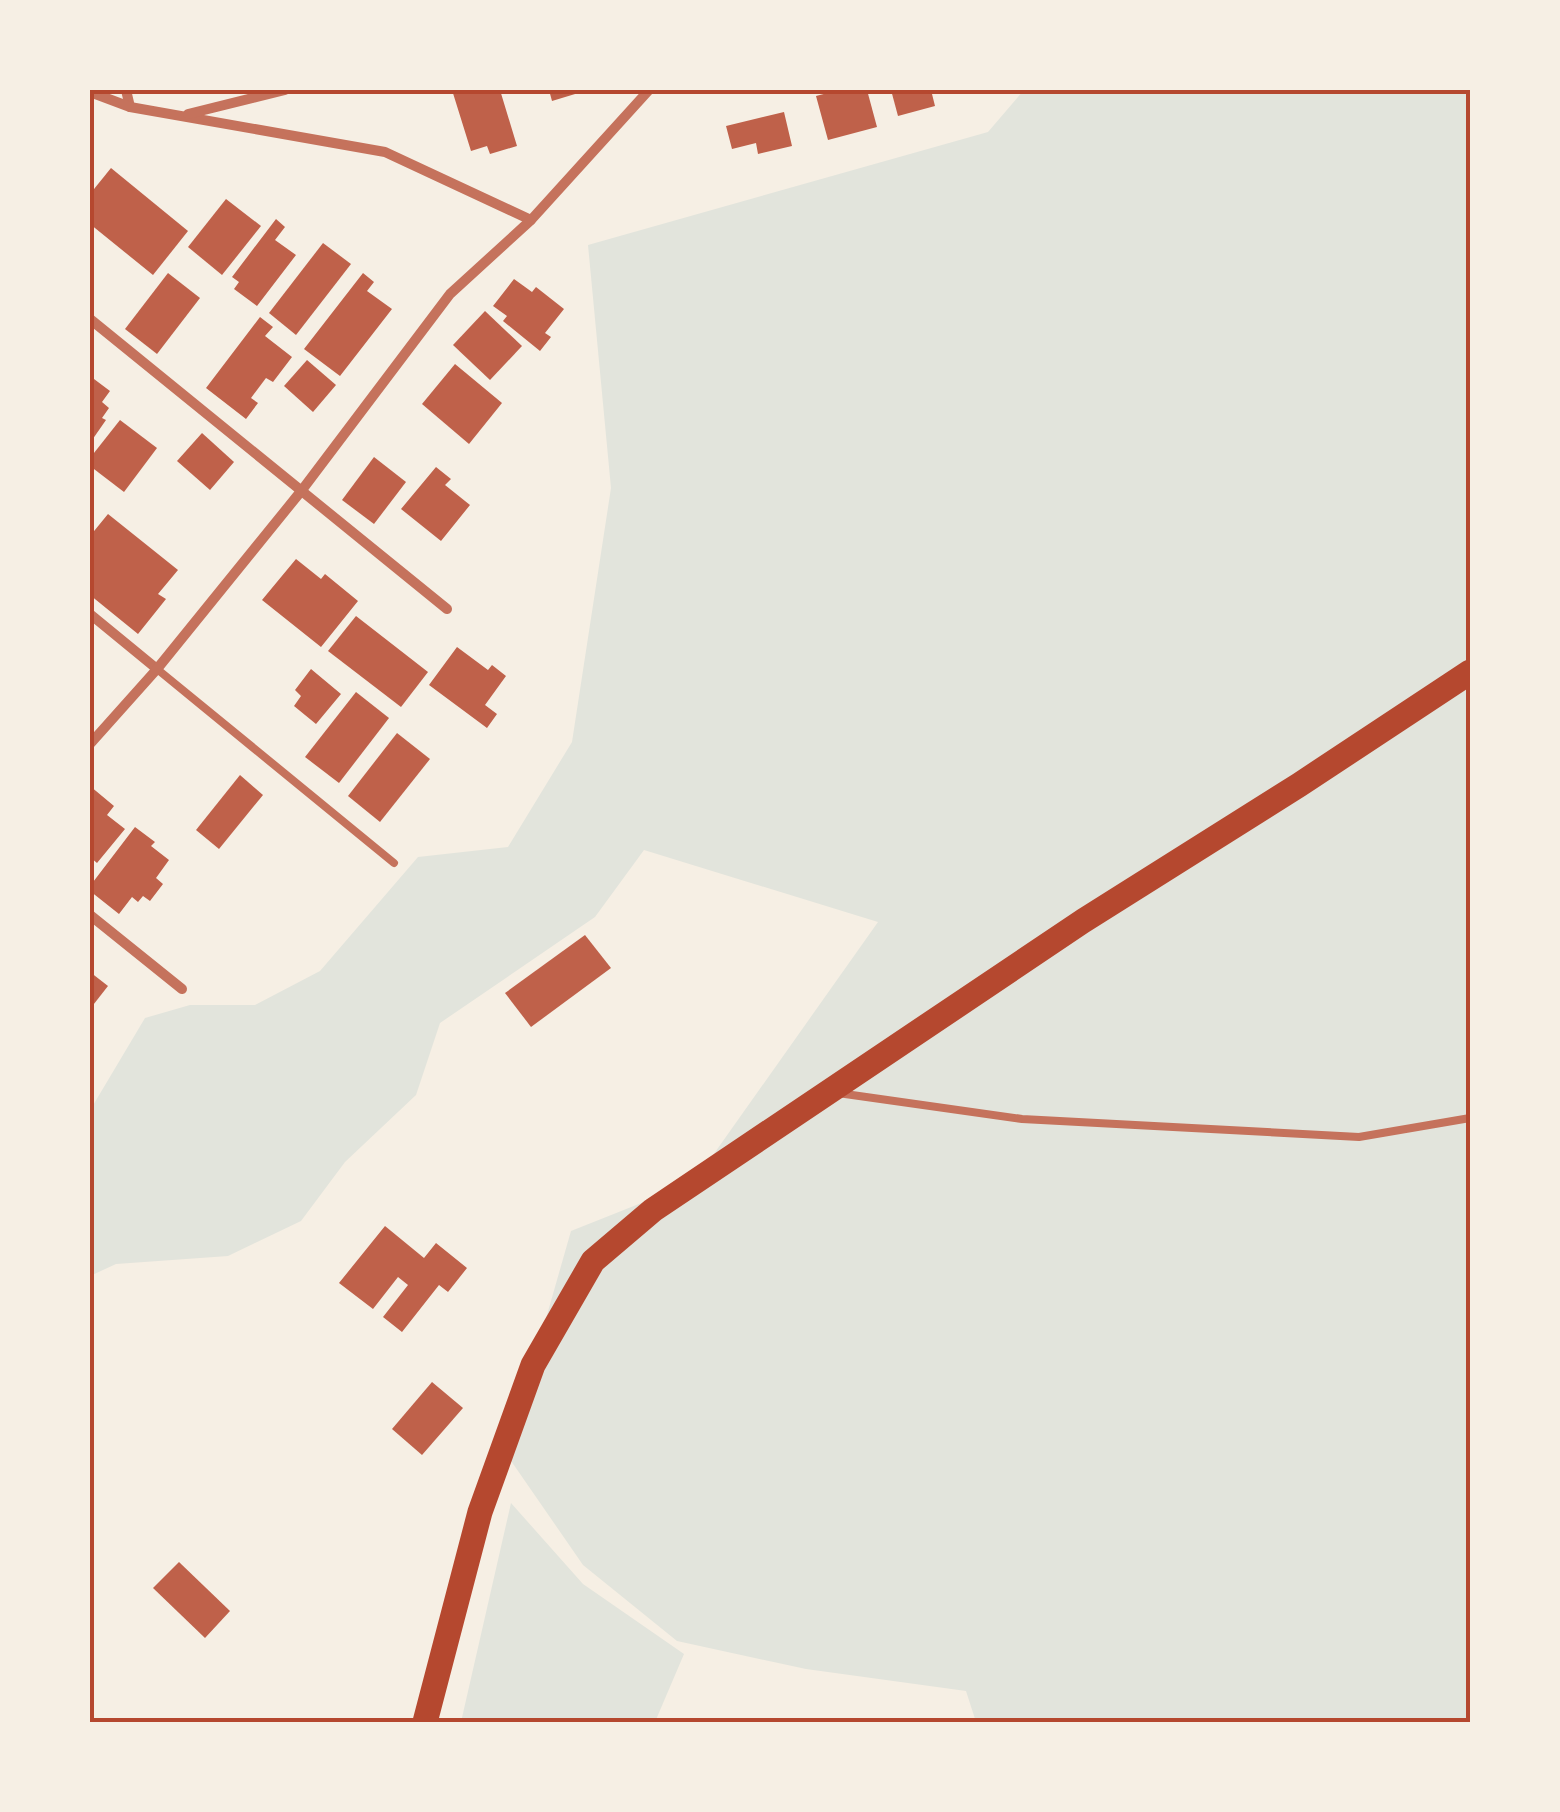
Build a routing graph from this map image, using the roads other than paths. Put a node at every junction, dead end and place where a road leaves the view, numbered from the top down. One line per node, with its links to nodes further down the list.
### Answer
1 (126, 90): 5 (street)
2 (284, 90): 6 (street)
3 (649, 90): 7 (street)
4 (90, 92): 5 (street)
5 (130, 107): 6 (street)
6 (182, 115): 7 (street)
7 (531, 220): 9 (street)
8 (90, 319): 9 (street)
9 (302, 490): 10 (street); 12 (street)
10 (447, 609)
11 (90, 614): 12 (street)
12 (156, 669): 14 (street); 15 (lane)
13 (1470, 672): 18 (main road)
14 (90, 744)
15 (394, 862)
16 (90, 915): 17 (street)
17 (182, 989)
18 (828, 1092): 19 (lane); 20 (main road)
19 (1470, 1118)
20 (424, 1722)

